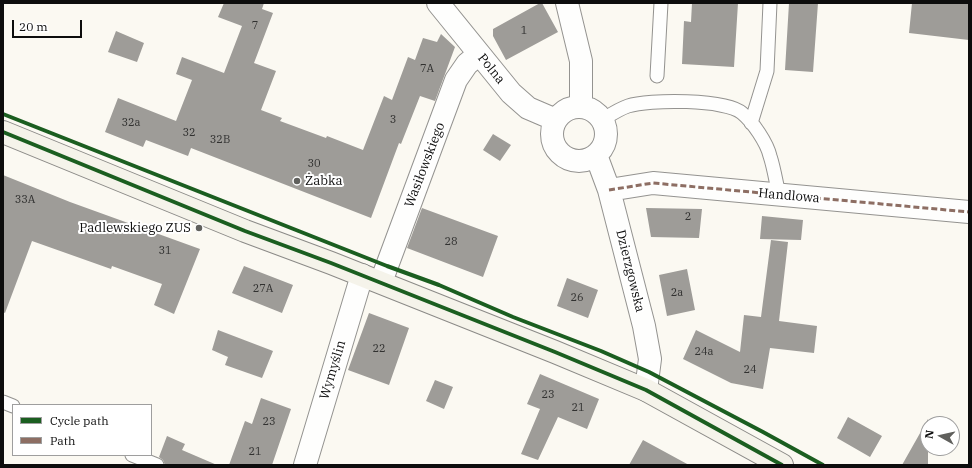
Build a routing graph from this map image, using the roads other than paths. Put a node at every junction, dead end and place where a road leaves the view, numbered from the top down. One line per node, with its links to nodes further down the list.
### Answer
1 (438, 3): 5 (street, Polna)
2 (567, 3): 7 (street)
3 (661, 3): 6 (lane)
4 (770, 3): 10 (lane)
5 (479, 54): 8 (street, Polna); 16 (street, Wasiłowskiego)
6 (657, 76)
7 (581, 108): 8 (street); 9 (street)
8 (556, 120): 12 (street)
9 (602, 120): 10 (lane); 12 (street)
10 (751, 123): 14 (lane)
11 (3, 132): 16 (street)
12 (596, 155): 13 (street, Dzierzgowska)
13 (610, 190): 14 (street, Handlowa); 17 (street, Dzierzgowska)
14 (778, 195): 15 (street, Handlowa)
15 (969, 212)
16 (371, 279): 17 (street); 20 (street, Wymyślin)
17 (646, 390): 21 (street)
18 (134, 456): 19 (lane)
19 (157, 465)
20 (305, 465)
21 (782, 465)

